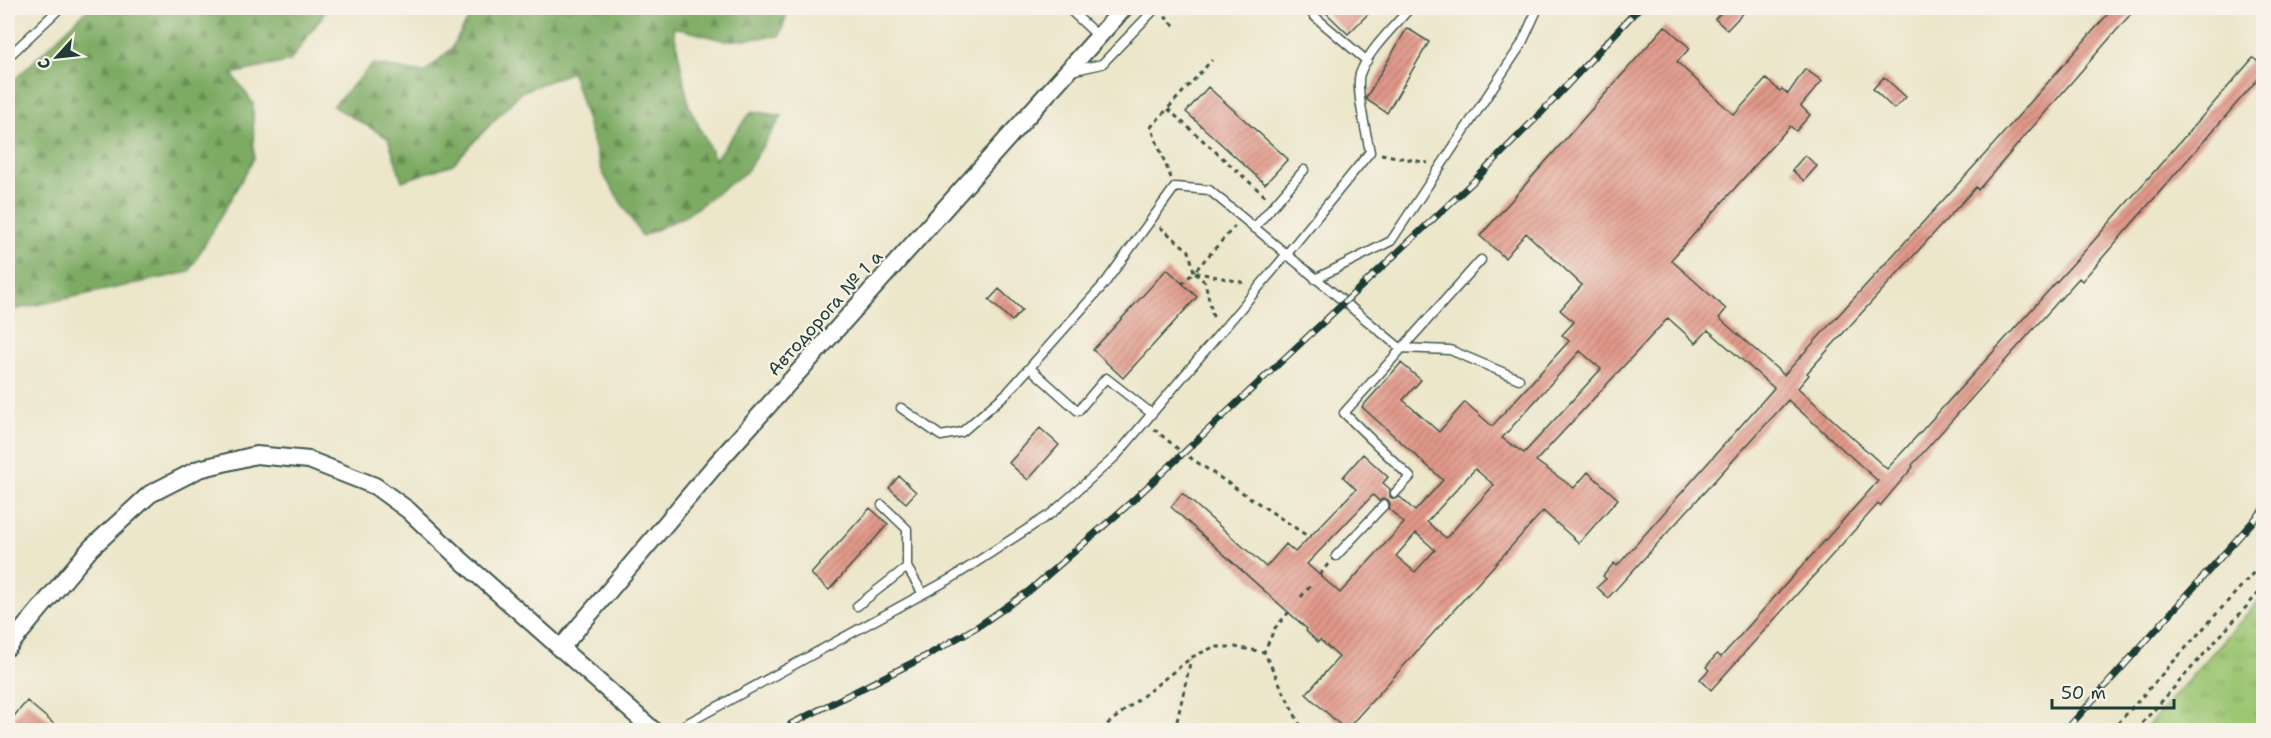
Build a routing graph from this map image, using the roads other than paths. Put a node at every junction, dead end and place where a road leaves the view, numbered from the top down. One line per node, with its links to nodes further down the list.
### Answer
1 (60, 8): 9 (lane)
2 (1068, 8): 8 (lane)
3 (1124, 8): 8 (street, Автодорога № 1 а)
4 (1152, 8): 11 (lane)
5 (1410, 8): 10 (lane)
6 (1538, 8): 16 (lane)
7 (1313, 15): 10 (lane)
8 (1098, 36): 11 (street, Автодорога № 1 а)
9 (8, 57)
10 (1367, 61): 14 (lane)
11 (1065, 73): 30 (street, Автодорога № 1 а)
12 (1304, 170): 13 (lane)
13 (1254, 228): 14 (lane); 18 (lane)
14 (1286, 255): 16 (lane); 21 (lane)
15 (1481, 260): 17 (lane)
16 (1315, 279): 17 (lane)
17 (1400, 348): 19 (lane); 22 (lane)
18 (1030, 368): 20 (lane); 21 (lane)
19 (1519, 379)
20 (901, 408)
21 (1151, 413): 27 (lane)
22 (1395, 493)
23 (882, 505): 26 (lane)
24 (1384, 505): 25 (lane)
25 (1336, 556)
26 (907, 567): 27 (lane); 28 (lane)
27 (923, 594): 32 (lane)
28 (857, 606)
29 (8, 647): 30 (street)
30 (560, 649): 31 (street)
31 (652, 730)
32 (675, 730)

